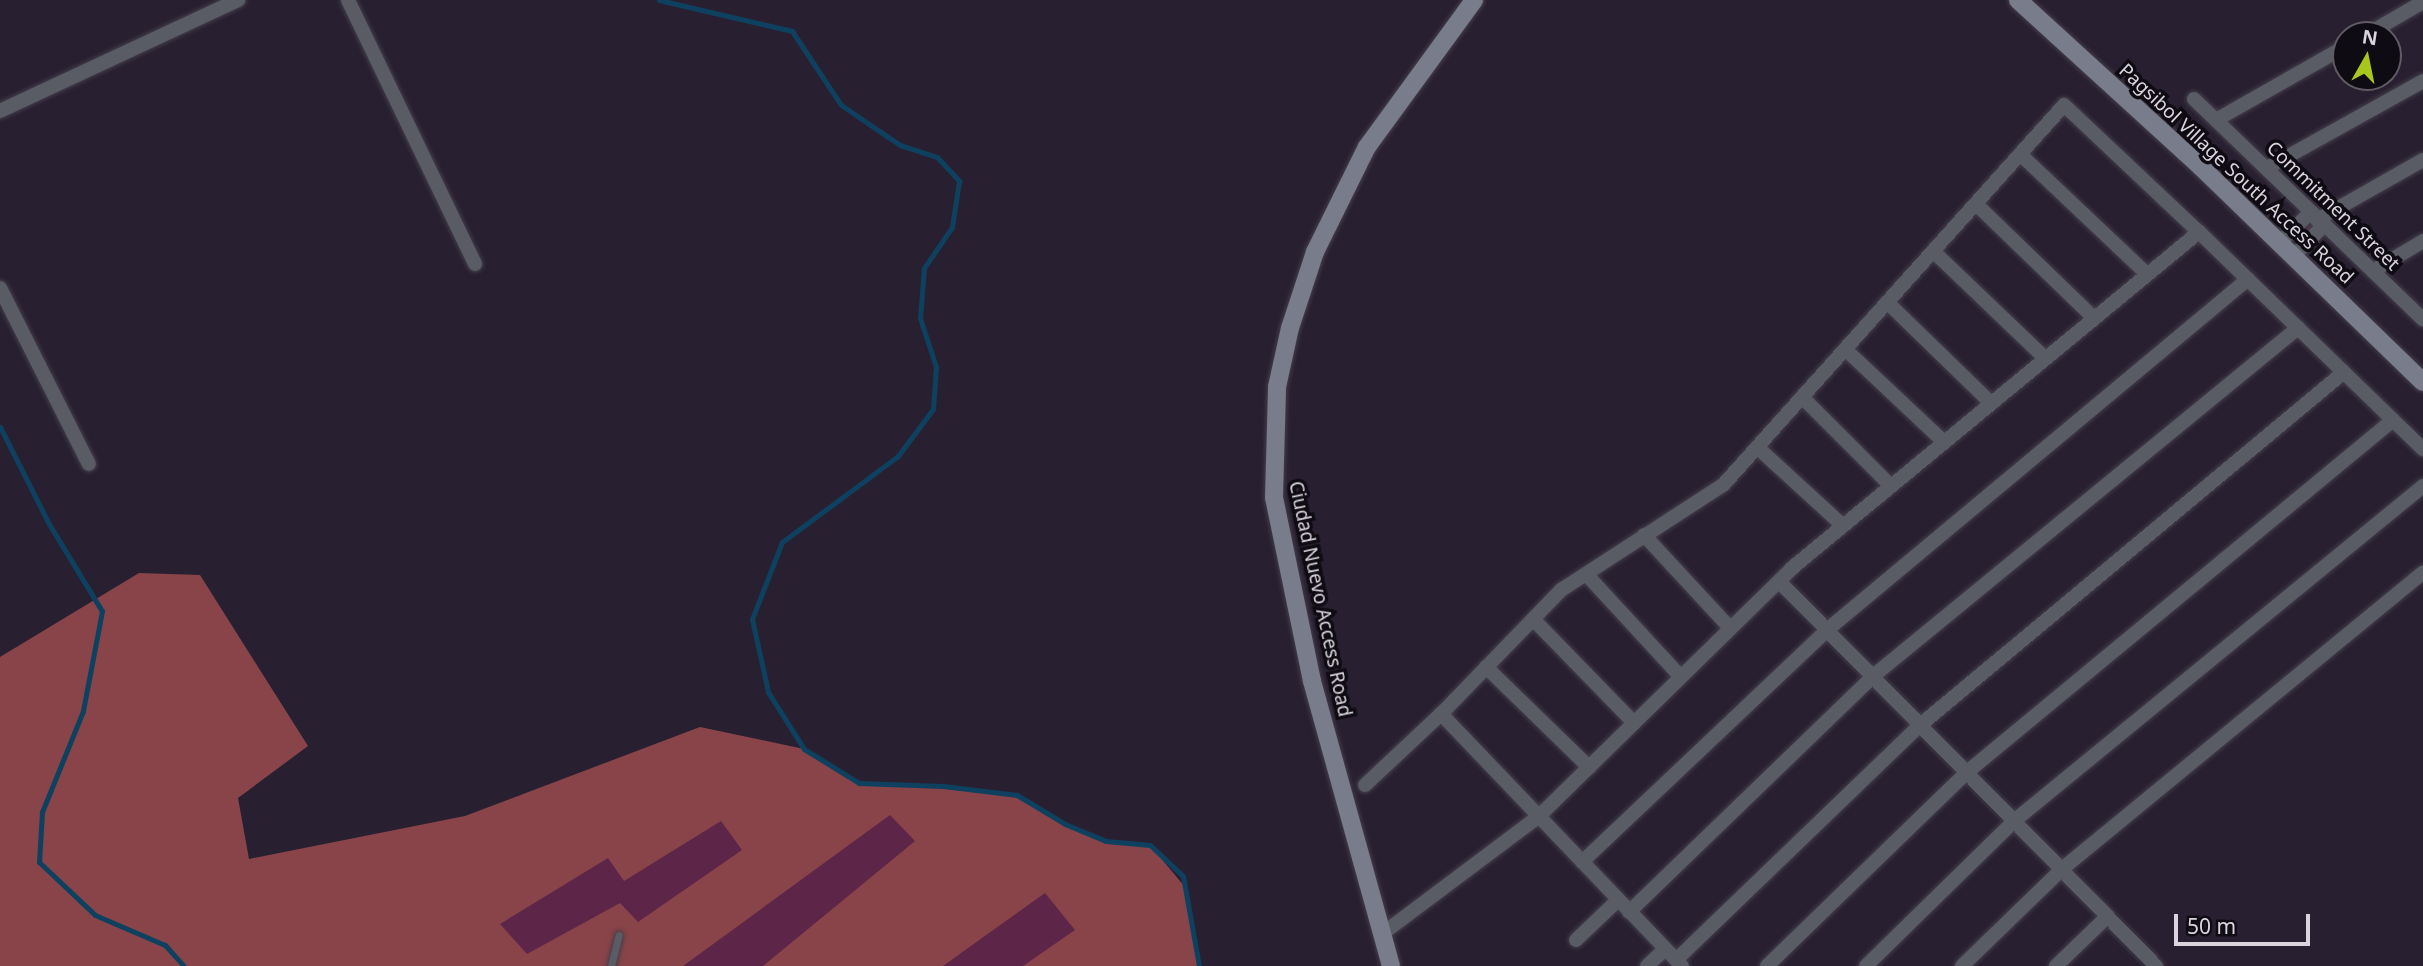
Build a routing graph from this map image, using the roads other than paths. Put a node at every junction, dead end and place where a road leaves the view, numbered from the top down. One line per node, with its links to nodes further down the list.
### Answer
1 (238, 0): 10 (street)
2 (348, 0): 22 (street)
3 (1474, 0): 68 (street, Ciudad Nuevo Access Road)
4 (2018, 0): 19 (street, Pagsibol Village South Access Road)
5 (2423, 2): 6 (street)
6 (2390, 21)
7 (2332, 54): 11 (street)
8 (2423, 81): 14 (street)
9 (2194, 99): 11 (street, Commitment Street)
10 (0, 111)
11 (2216, 120): 14 (street, Commitment Street)
12 (2020, 154): 15 (street); 17 (street); 24 (street)
13 (2423, 160): 16 (street)
14 (2267, 168): 16 (street, Commitment Street)
15 (1976, 204): 20 (street); 29 (street)
16 (2317, 219): 19 (street); 21 (street); 23 (street, Commitment Street)
17 (2199, 232): 24 (street); 25 (street)
18 (2423, 241): 23 (street)
19 (2280, 242): 21 (street, Pagsibol Village South Access Road)
20 (1933, 251): 27 (street); 32 (street)
21 (2294, 256): 34 (street, Pagsibol Village South Access Road)
22 (475, 264)
23 (2373, 271): 28 (street, Commitment Street)
24 (2147, 274): 29 (street)
25 (2248, 279): 30 (street); 51 (street)
26 (0, 288): 41 (street)
27 (1887, 302): 31 (street); 36 (street)
28 (2422, 316)
29 (2094, 318): 32 (street)
30 (2298, 328): 33 (street); 54 (street)
31 (1845, 349): 35 (street); 38 (street)
32 (2045, 358): 36 (street)
33 (2344, 372): 37 (street); 57 (street)
34 (2423, 382)
35 (1802, 397): 39 (street); 42 (street)
36 (1992, 402): 38 (street)
37 (2393, 420): 40 (street); 59 (street)
38 (1944, 442): 42 (street)
39 (1757, 447): 44 (street); 45 (street)
40 (2423, 449)
41 (89, 464)
42 (1891, 486): 44 (street)
43 (2423, 486): 62 (street)
44 (1842, 526): 48 (street)
45 (1644, 536): 47 (street); 50 (street)
46 (2423, 572): 64 (street)
47 (1586, 574): 49 (street); 53 (street)
48 (1779, 581): 50 (street); 51 (street)
49 (1533, 619): 52 (street); 56 (street)
50 (1730, 628): 53 (street)
51 (1826, 630): 54 (street); 63 (street)
52 (1486, 667): 55 (street); 58 (street)
53 (1681, 677): 56 (street)
54 (1871, 677): 57 (street); 66 (street)
55 (1440, 714): 60 (street); 61 (street)
56 (1633, 723): 58 (street)
57 (1919, 726): 59 (street); 73 (street)
58 (1589, 767): 61 (street)
59 (1966, 773): 62 (street); 76 (street)
60 (1366, 785)
61 (1539, 816): 63 (street); 68 (street)
62 (2014, 821): 64 (street); 77 (street)
63 (1583, 862): 65 (street)
64 (2062, 869): 67 (street); 78 (street)
65 (1618, 900): 66 (street); 70 (street)
66 (1629, 912): 71 (street)
67 (2108, 916): 79 (street); 80 (street)
68 (1382, 934): 72 (street, Ciudad Nuevo Access Road)
69 (620, 935): 74 (lane)
70 (1576, 940)
71 (1665, 949): 73 (street); 75 (street)
72 (1389, 961)
73 (1679, 963)
74 (611, 966)
75 (1647, 966)
76 (1766, 966)
77 (1866, 966)
78 (1962, 966)
79 (2056, 966)
80 (2157, 966)

